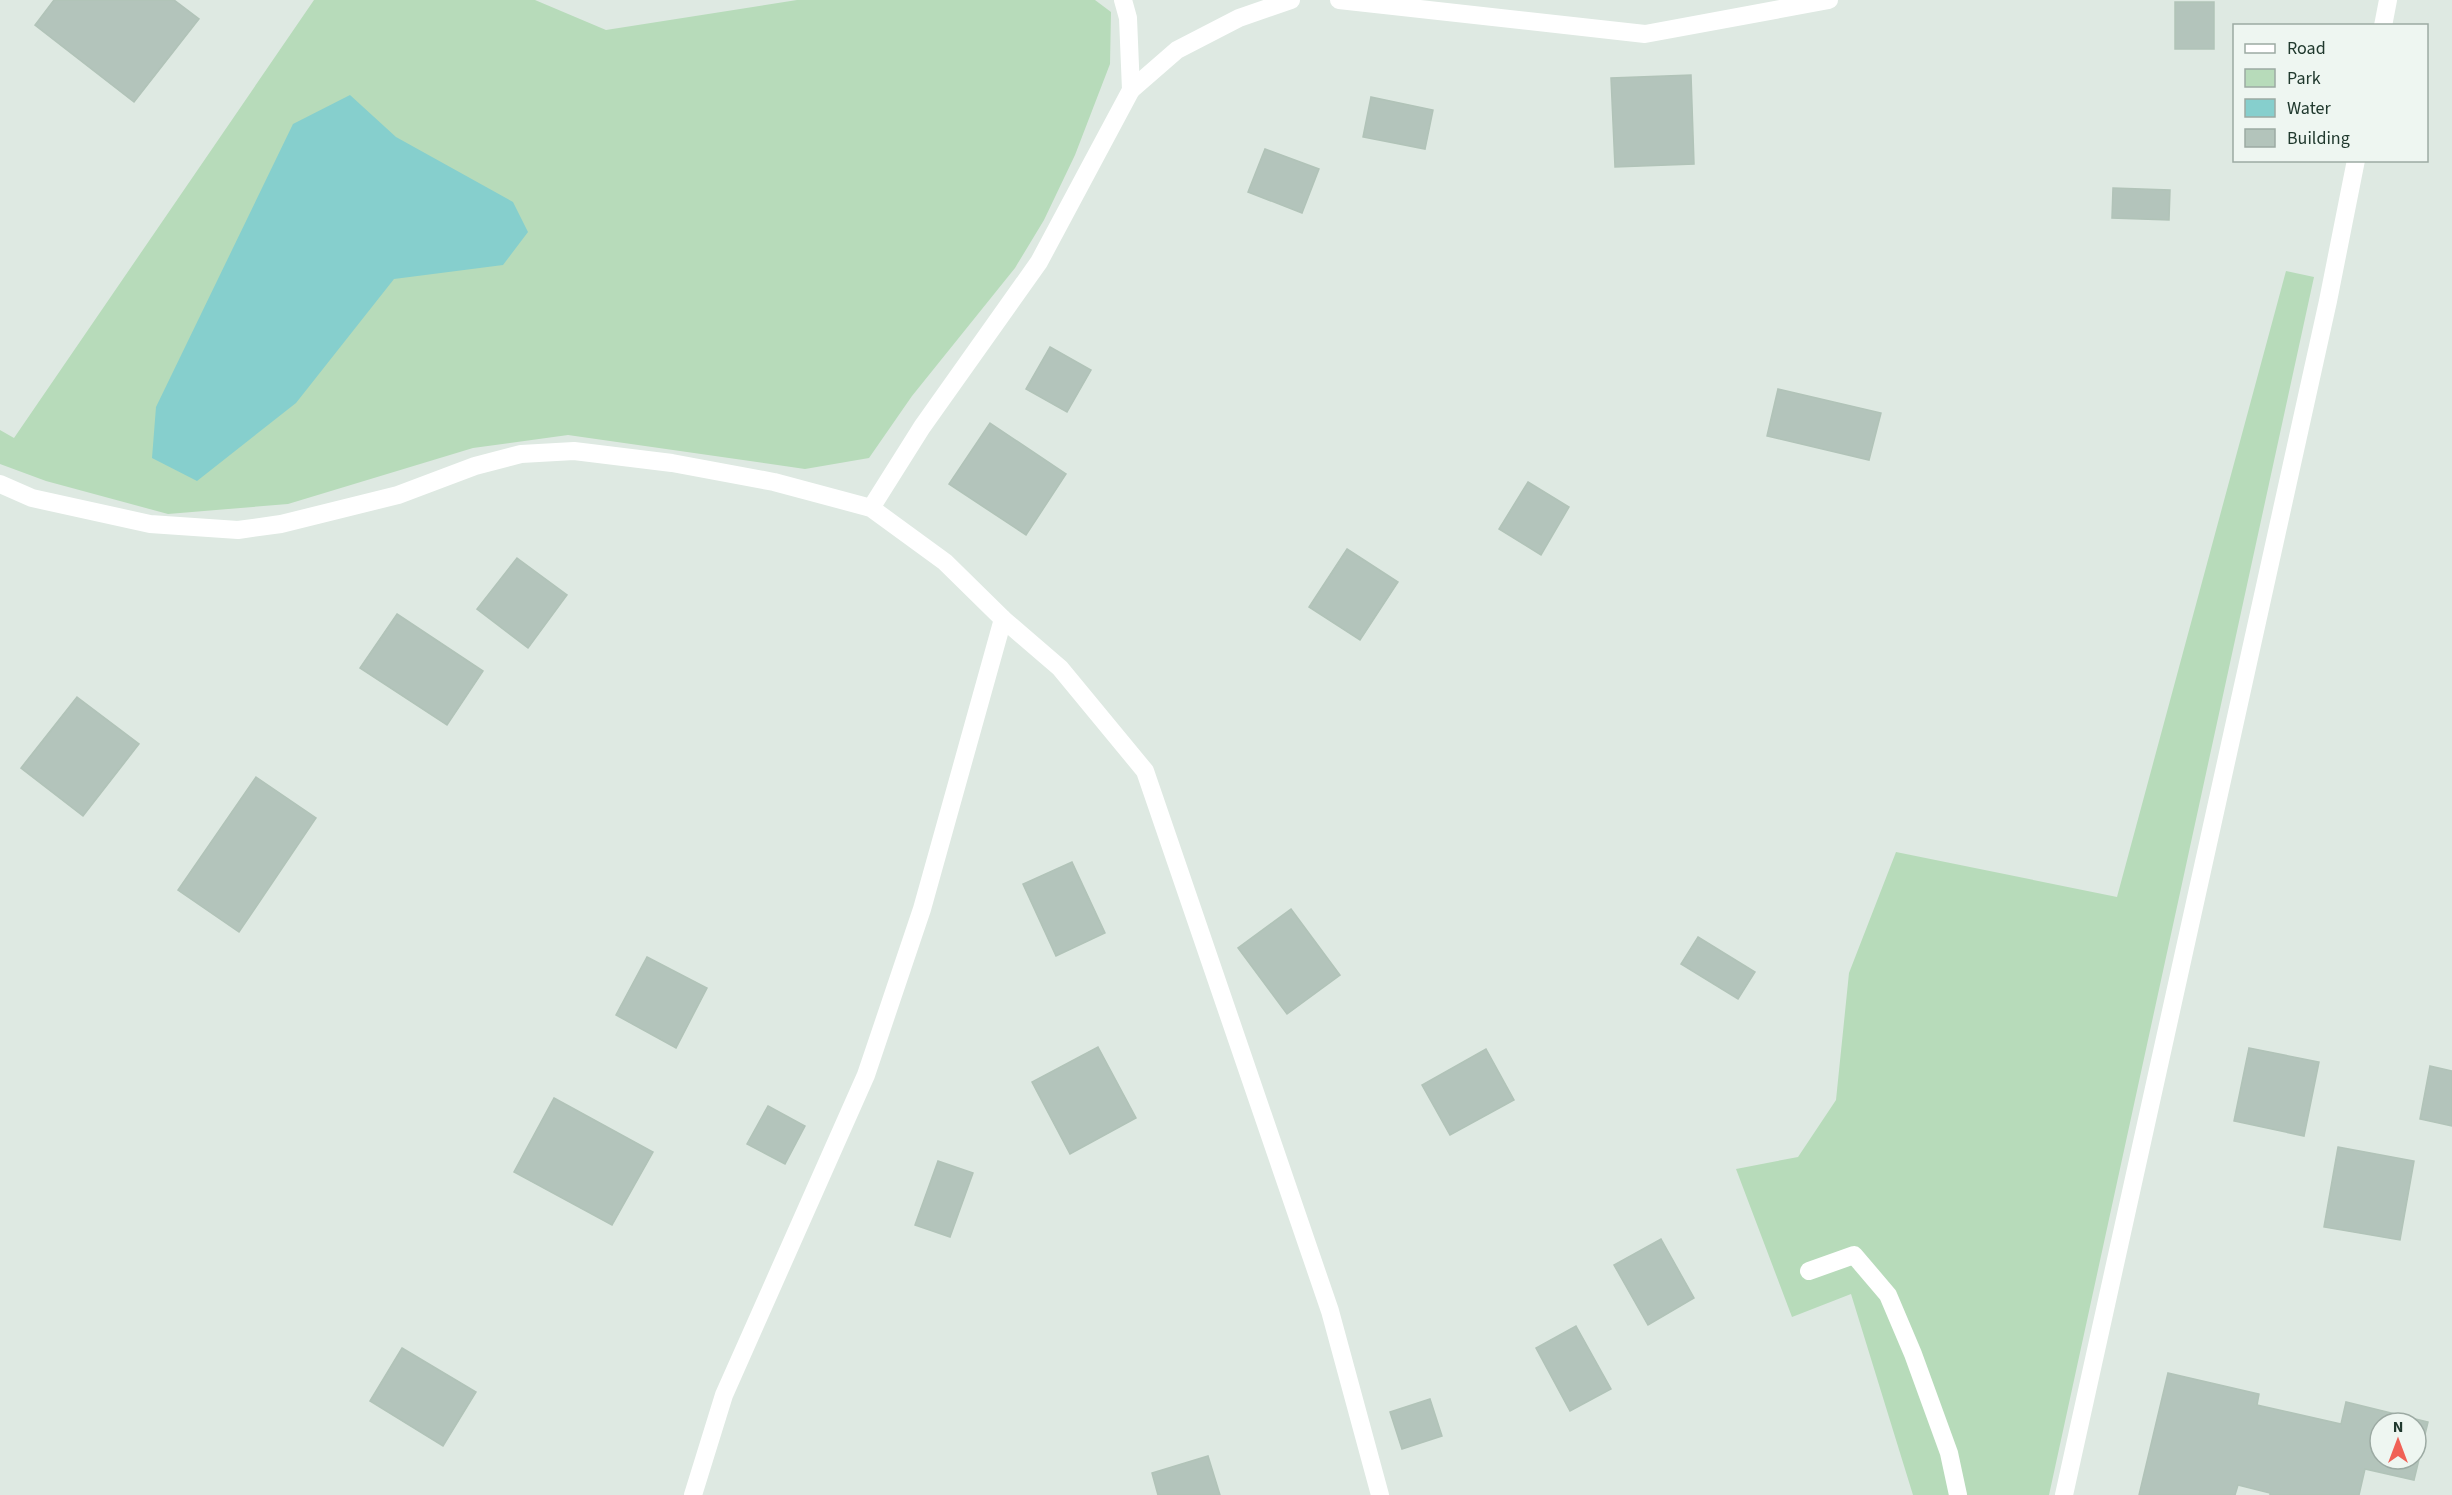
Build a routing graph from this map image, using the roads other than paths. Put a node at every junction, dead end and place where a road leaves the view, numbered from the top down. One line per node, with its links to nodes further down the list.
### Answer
1 (1123, 0): 7 (street)
2 (1291, 0): 7 (street)
3 (1339, 0): 4 (street)
4 (1829, 0)
5 (2388, 0): 6 (street)
6 (2383, 24)
7 (1131, 90): 10 (street)
8 (2356, 162): 16 (street)
9 (0, 484): 10 (street)
10 (871, 508): 11 (street)
11 (1003, 619): 13 (street); 14 (street)
12 (1809, 1271): 15 (street)
13 (693, 1495)
14 (1380, 1495)
15 (1958, 1495)
16 (2064, 1495)

